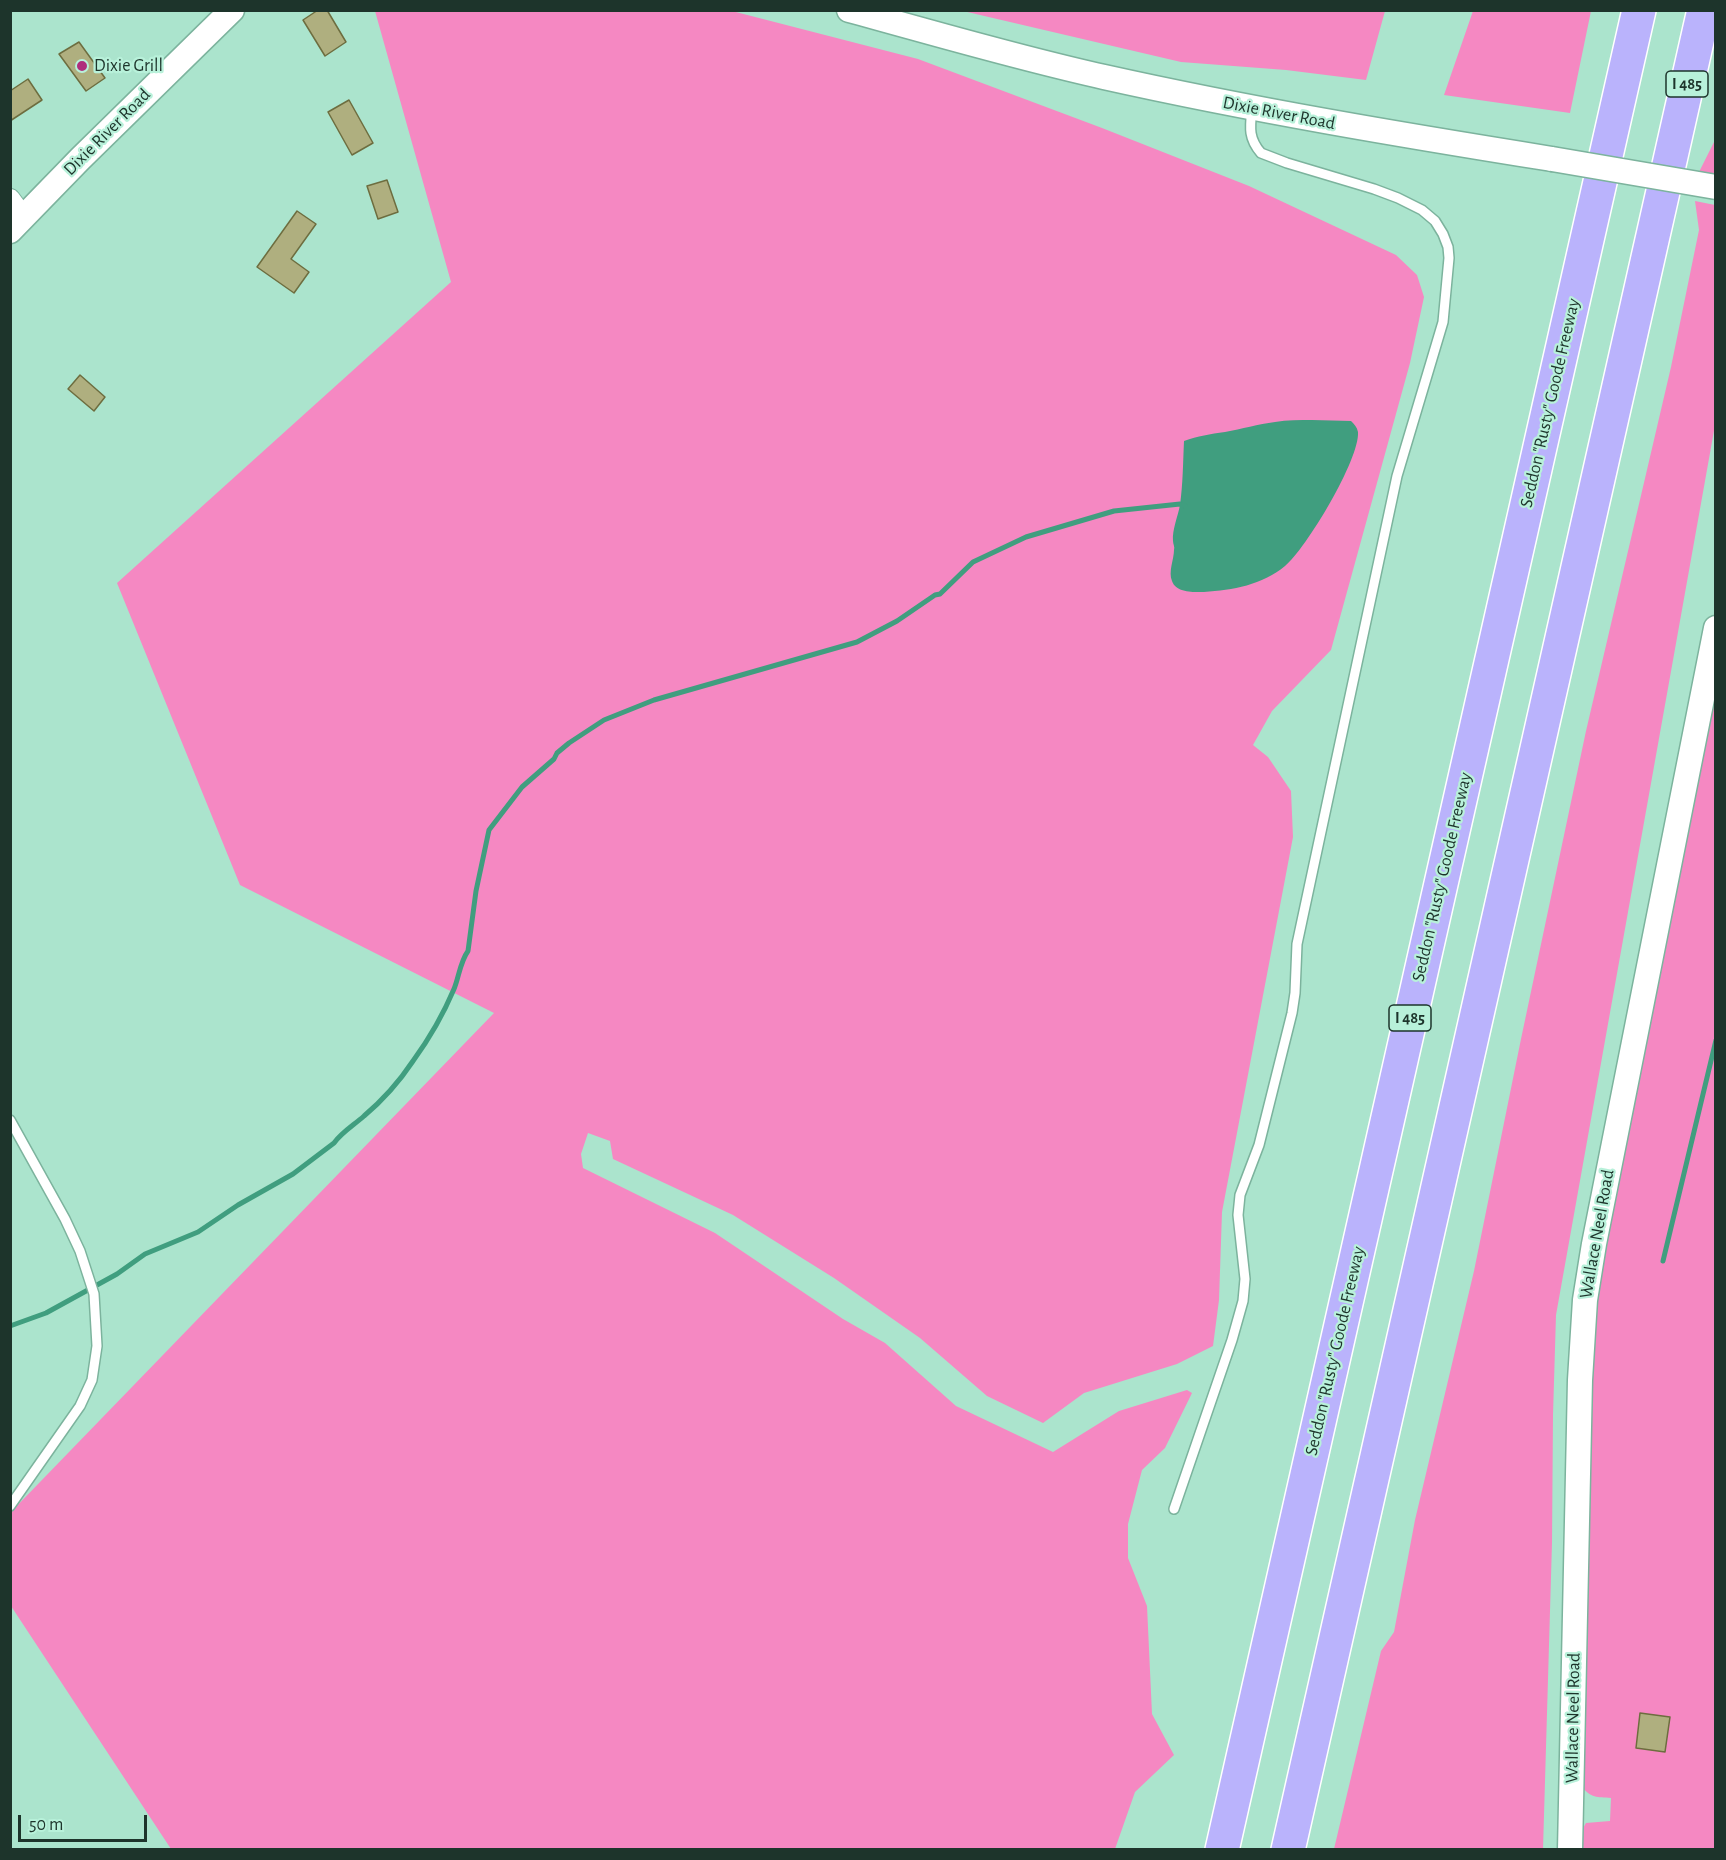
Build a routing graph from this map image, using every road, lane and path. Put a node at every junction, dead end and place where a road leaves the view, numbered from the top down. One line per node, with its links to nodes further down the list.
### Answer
1 (232, 10): 7 (street, Dixie River Road)
2 (849, 10): 5 (street, Dixie River Road)
3 (1639, 10): 12 (highway, Seddon "Rusty" Goode Freeway / I 485)
4 (1704, 10): 13 (highway, I 485)
5 (1251, 108): 6 (street, Dixie River Road, bridge); 11 (lane)
6 (1716, 187)
7 (15, 216)
8 (1716, 628): 14 (street, Wallace Neel Road)
9 (10, 1120): 10 (lane)
10 (10, 1506)
11 (1174, 1509)
12 (1222, 1850)
13 (1288, 1850)
14 (1570, 1850)

